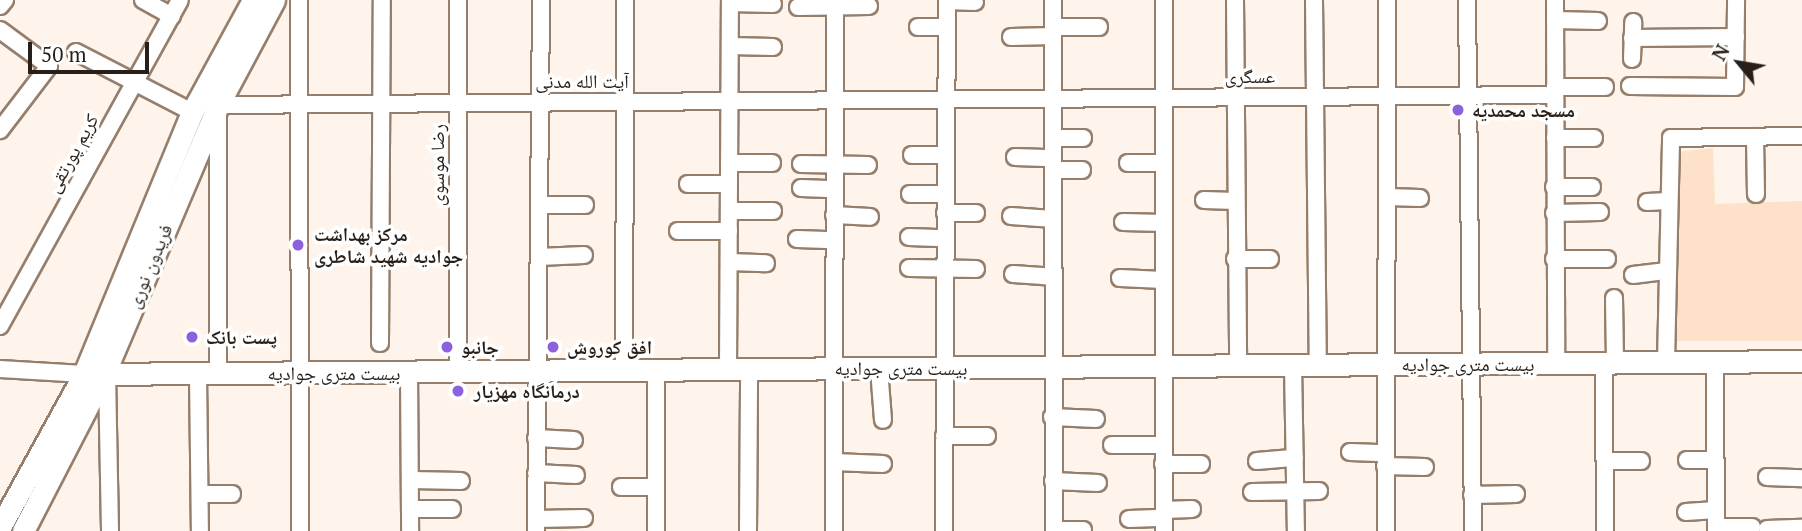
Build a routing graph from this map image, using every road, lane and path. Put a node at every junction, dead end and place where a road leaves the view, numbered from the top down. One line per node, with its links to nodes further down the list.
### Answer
1 (5, 0): 24 (street)
2 (143, 0): 27 (street)
3 (180, 0): 27 (street, کریم پورتقی)
4 (253, 0): 60 (main road, فریدون نوری)
5 (274, 0): 58 (main road, فریدون نوری)
6 (299, 0): 57 (street)
7 (382, 0): 59 (street)
8 (458, 0): 55 (street, رضا موسوی)
9 (541, 0): 56 (street)
10 (625, 0): 54 (street)
11 (1053, 0): 34 (street)
12 (1164, 0): 49 (street)
13 (1235, 0): 47 (street)
14 (1314, 0): 48 (street)
15 (1387, 0): 45 (street)
16 (1467, 0): 46 (street)
17 (1555, 0): 28 (street)
18 (1736, 0): 36 (street)
19 (947, 1): 21 (street); 31 (street)
20 (730, 2): 23 (street); 37 (street)
21 (975, 2)
22 (835, 3): 25 (street); 26 (street); 53 (street)
23 (773, 4)
24 (0, 6)
25 (869, 6)
26 (798, 7)
27 (172, 16): 41 (street, کریم پورتقی)
28 (1555, 20): 29 (street); 44 (street)
29 (1598, 21)
30 (918, 27): 31 (street)
31 (947, 27): 51 (street)
32 (1098, 27): 34 (street)
33 (0, 30): 61 (street)
34 (1053, 32): 35 (street); 50 (street)
35 (1011, 37)
36 (1736, 37): 40 (street); 42 (street)
37 (730, 46): 38 (street); 52 (street)
38 (772, 47)
39 (76, 52): 41 (street)
40 (1632, 59)
41 (135, 82): 60 (street); 133 (street, کریم پورتقی)
42 (1630, 86)
43 (1605, 87): 44 (street, عسگری)
44 (1555, 91): 46 (street, عسگری); 66 (street)
45 (1387, 96): 46 (street, عسگری); 48 (street, عسگری); 89 (street)
46 (1468, 96): 139 (street)
47 (1235, 97): 48 (street, عسگری); 49 (street, عسگری); 92 (street)
48 (1315, 97): 144 (street)
49 (1165, 98): 50 (street, عسگری); 74 (street)
50 (1053, 99): 51 (street, عسگری); 64 (street)
51 (947, 100): 53 (street, آیت‌ الله مدنی); 69 (street)
52 (729, 101): 53 (street, آیت‌ الله مدنی); 54 (street, آیت‌ الله مدنی); 71 (street)
53 (834, 101): 76 (street)
54 (624, 102): 56 (street, آیت‌ الله مدنی); 152 (street)
55 (458, 103): 56 (street, آیت‌ الله مدنی); 59 (street, آیت‌ الله مدنی); 156 (street, رضا موسوی)
56 (541, 103): 95 (street)
57 (302, 104): 58 (street, آیت‌ الله مدنی); 59 (street, آیت‌ الله مدنی); 157 (street)
58 (218, 105): 158 (main road, فریدون نوری); 159 (street)
59 (381, 107): 134 (street)
60 (192, 112): 158 (main road, فریدون نوری)
61 (0, 130)
62 (1802, 136): 63 (street)
63 (1755, 137): 88 (street); 93 (street)
64 (1053, 138): 65 (street); 77 (street)
65 (1083, 138)
66 (1555, 138): 67 (street); 82 (street)
67 (1594, 138)
68 (912, 155): 69 (street)
69 (946, 155): 87 (street)
70 (1015, 157): 77 (street)
71 (729, 163): 72 (street); 81 (street)
72 (772, 163)
73 (1128, 163): 74 (street)
74 (1164, 163): 108 (street)
75 (801, 164): 76 (street)
76 (834, 164): 78 (street); 85 (street)
77 (1053, 164): 79 (street); 106 (street)
78 (868, 165)
79 (1082, 170)
80 (688, 184): 81 (street)
81 (729, 184): 97 (street)
82 (1554, 187): 83 (street); 102 (street)
83 (1592, 187)
84 (801, 188): 85 (street)
85 (834, 189): 103 (street)
86 (910, 194): 87 (street)
87 (945, 194): 100 (street)
88 (1756, 194)
89 (1388, 197): 90 (street); 141 (street)
90 (1420, 198)
91 (1204, 200): 92 (street)
92 (1235, 201): 120 (street)
93 (1668, 201): 94 (street); 126 (street)
94 (1647, 202)
95 (540, 205): 96 (street); 116 (street)
96 (585, 205)
97 (729, 211): 98 (street); 110 (street)
98 (773, 211)
99 (1600, 212): 102 (street)
100 (945, 213): 101 (street); 112 (street)
101 (976, 213)
102 (1554, 213): 118 (street)
103 (834, 215): 105 (street); 114 (street)
104 (1011, 216): 106 (street)
105 (870, 217)
106 (1052, 219): 129 (street)
107 (1123, 222): 108 (street)
108 (1164, 223): 131 (street)
109 (678, 231): 110 (street)
110 (729, 231): 121 (street)
111 (909, 237): 112 (street)
112 (944, 237): 124 (street)
113 (797, 239): 114 (street)
114 (834, 240): 150 (street)
115 (584, 255): 116 (street)
116 (539, 257): 149 (street)
117 (1269, 259): 120 (street)
118 (1554, 259): 119 (street); 140 (street)
119 (1607, 259)
120 (1235, 260): 142 (street)
121 (729, 262): 122 (street); 154 (street)
122 (766, 263)
123 (909, 268): 124 (street)
124 (944, 269): 125 (street); 146 (street)
125 (976, 269)
126 (1667, 271): 128 (street); 138 (street)
127 (1013, 274): 129 (street)
128 (1633, 275)
129 (1052, 276): 147 (street)
130 (1120, 278): 131 (street)
131 (1163, 280): 145 (street)
132 (1614, 298): 137 (street)
133 (0, 326)
134 (380, 343)
135 (1715, 361): 136 (main road, بیست متری جوادیه); 138 (main road, بیست متری جوادیه); 173 (street)
136 (1802, 361)
137 (1610, 362): 138 (main road, بیست متری جوادیه); 140 (main road, بیست متری جوادیه); 175 (street)
138 (1666, 362)
139 (1470, 363): 140 (main road, بیست متری جوادیه); 141 (main road, بیست متری جوادیه); 198 (street)
140 (1556, 363)
141 (1386, 364): 144 (main road, بیست متری جوادیه); 171 (street)
142 (1238, 365): 143 (main road, بیست متری جوادیه); 145 (main road, بیست متری جوادیه)
143 (1293, 365): 144 (main road, بیست متری جوادیه); 170 (street)
144 (1318, 365)
145 (1161, 366): 147 (main road, بیست متری جوادیه); 168 (street)
146 (943, 368): 147 (main road, بیست متری جوادیه); 151 (main road, بیست متری جوادیه); 163 (street)
147 (1051, 368): 160 (street)
148 (0, 369): 158 (street, بیست متری جوادیه)
149 (536, 369): 152 (main road, بیست متری جوادیه); 156 (main road, بیست متری جوادیه); 165 (street)
150 (834, 369): 151 (main road, بیست متری جوادیه); 154 (main road, بیست متری جوادیه); 177 (street)
151 (879, 369): 162 (street)
152 (624, 370): 153 (main road, بیست متری جوادیه)
153 (656, 370): 154 (main road, بیست متری جوادیه); 191 (street)
154 (739, 370): 217 (street)
155 (410, 372): 156 (main road, بیست متری جوادیه); 157 (main road, بیست متری جوادیه); 186 (street)
156 (458, 372)
157 (301, 373): 159 (main road, بیست متری جوادیه); 214 (street)
158 (98, 374): 159 (main road, بیست متری جوادیه); 208 (main road, فریدون نوری); 210 (main road, فریدون نوری); 212 (street)
159 (208, 374): 195 (street)
160 (1052, 417): 161 (street); 188 (street)
161 (1096, 419)
162 (883, 420)
163 (943, 436): 164 (street); 219 (street)
164 (987, 436)
165 (536, 438): 166 (street); 182 (street)
166 (574, 440)
167 (1112, 444): 168 (street)
168 (1163, 445): 179 (street)
169 (1350, 452): 171 (street)
170 (1294, 458): 174 (street); 194 (street)
171 (1385, 459): 181 (street); 222 (street)
172 (1687, 460): 173 (street)
173 (1716, 460): 206 (street)
174 (1257, 461)
175 (1605, 461): 176 (street); 224 (street)
176 (1641, 461)
177 (834, 462): 178 (street); 218 (street)
178 (883, 464)
179 (1163, 464): 180 (street); 205 (street)
180 (1201, 464)
181 (1425, 467)
182 (536, 473): 183 (street); 207 (street)
183 (576, 475)
184 (1767, 477): 185 (street)
185 (1802, 478)
186 (411, 480): 187 (street); 199 (street)
187 (461, 481)
188 (1053, 481): 189 (street); 220 (street)
189 (1098, 483)
190 (621, 487): 191 (street)
191 (656, 487): 216 (street)
192 (1319, 491): 194 (street)
193 (1252, 492): 194 (street)
194 (1295, 492): 221 (street)
195 (200, 494): 196 (street); 213 (street)
196 (232, 494)
197 (1516, 494): 198 (street)
198 (1472, 495): 223 (street)
199 (410, 509): 200 (street); 215 (street)
200 (452, 509)
201 (1192, 509): 205 (street)
202 (1686, 512): 206 (street)
203 (584, 518): 207 (street)
204 (1129, 519): 205 (street)
205 (1164, 520)
206 (1716, 523): 209 (street)
207 (536, 525)
208 (0, 527)
209 (1802, 528)
210 (24, 530)
211 (1083, 530): 220 (street)
212 (110, 531)
213 (200, 531)
214 (300, 531)
215 (411, 531)
216 (656, 531)
217 (748, 531)
218 (834, 531)
219 (944, 531)
220 (1054, 531)
221 (1296, 531)
222 (1386, 531)
223 (1473, 531)
224 (1605, 531)

